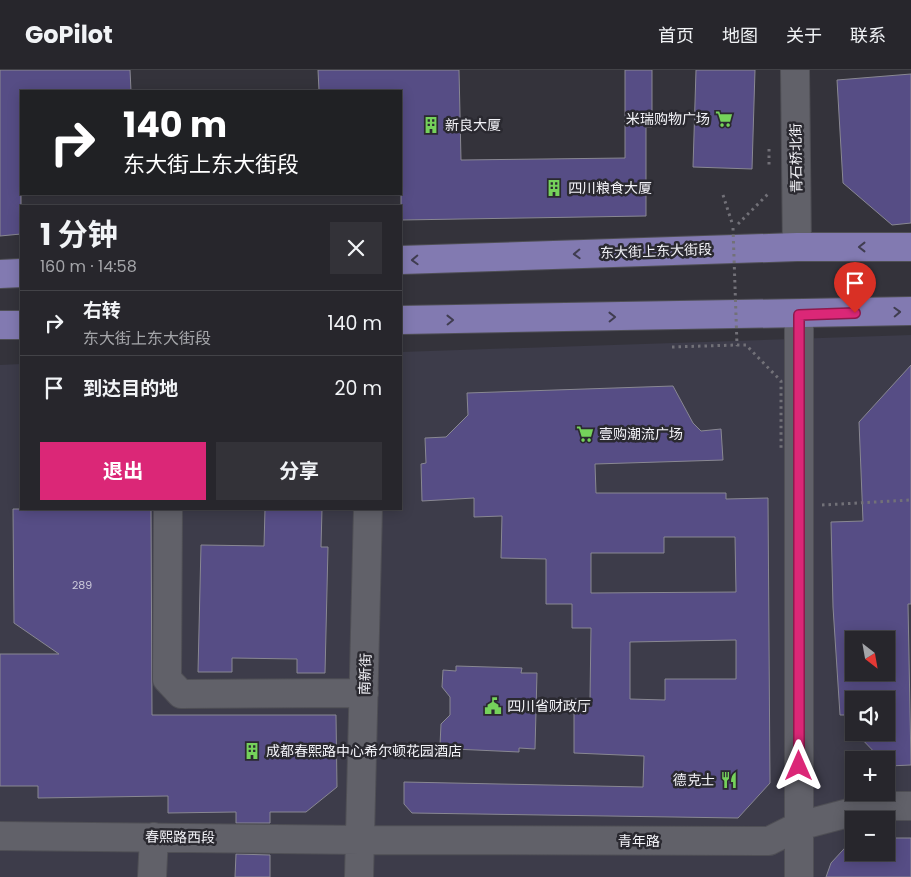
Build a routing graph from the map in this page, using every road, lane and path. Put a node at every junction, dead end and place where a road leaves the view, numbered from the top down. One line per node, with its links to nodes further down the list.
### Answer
1 (795, 70): 7 (street, 青石桥北街)
2 (769, 149): 3 (path)
3 (770, 176)
4 (770, 184): 6 (path)
5 (723, 195): 6 (path)
6 (733, 228): 17 (path, bridge)
7 (797, 247): 8 (main road, 东大街上东大街段, one-way to 7); 9 (main road, 东大街上东大街段, one-way to 9)
8 (911, 247)
9 (402, 260)
10 (20, 273): 11 (main road)
11 (0, 274)
12 (911, 311): 13 (main road, one-way to 12)
13 (799, 315): 14 (main road, one-way to 13); 21 (street)
14 (402, 320)
15 (20, 325): 16 (main road)
16 (0, 326)
17 (737, 345): 18 (path); 19 (path, bridge)
18 (672, 347)
19 (781, 450)
20 (911, 500): 21 (path)
21 (800, 506): 26 (street)
22 (168, 510): 24 (street)
23 (368, 510): 24 (street, 南新街)
24 (364, 693): 29 (street, 南新街)
25 (911, 806): 26 (street, 青年路)
26 (799, 826): 29 (street, 青年路); 32 (street)
27 (0, 836): 28 (street, 春熙路西段)
28 (154, 837): 29 (street, 春熙路西段); 30 (street)
29 (360, 840): 31 (street, 南新街)
30 (152, 877)
31 (359, 877)
32 (800, 877)

